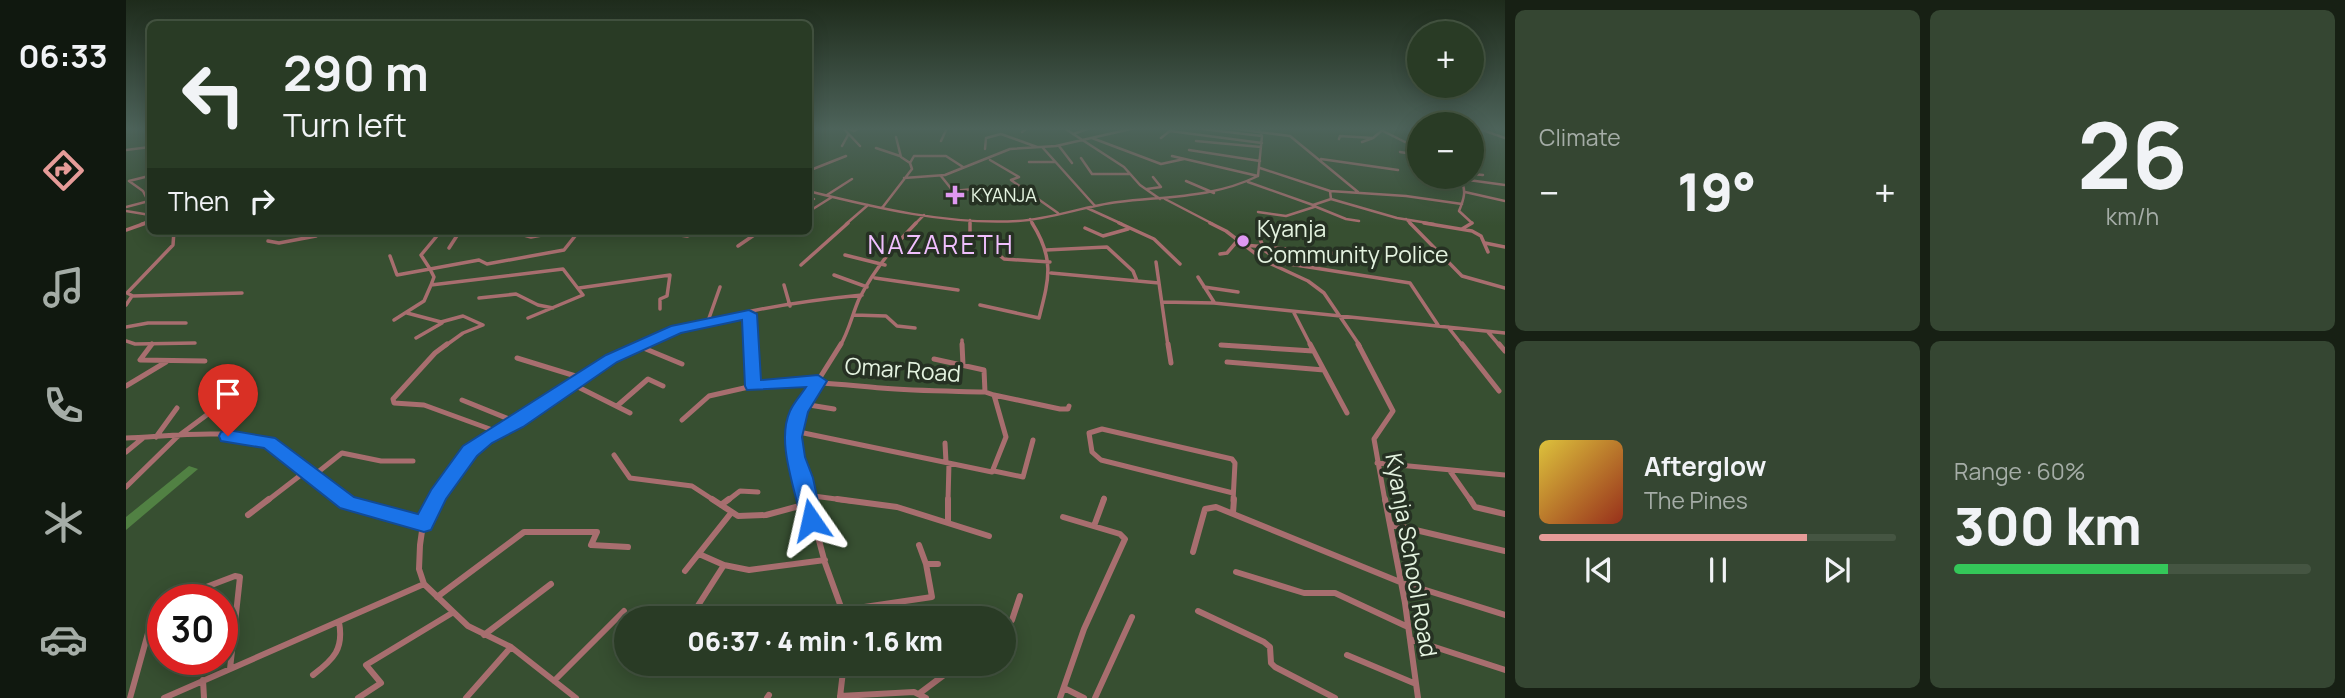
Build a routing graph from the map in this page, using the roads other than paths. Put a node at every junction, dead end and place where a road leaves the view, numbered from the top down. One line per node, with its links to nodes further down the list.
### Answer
1 (834, 161): 20 (street)
2 (903, 161): 17 (street)
3 (912, 161): 17 (street)
4 (953, 161): 18 (street)
5 (988, 161): 18 (street)
6 (991, 161): 58 (street)
7 (1083, 161): 22 (street)
8 (1114, 161): 22 (street, Kyanja School Road)
9 (1152, 161): 10 (street)
10 (1177, 161)
11 (1191, 161): 25 (street)
12 (1260, 161): 19 (street)
13 (1322, 161): 38 (street)
14 (1331, 161): 21 (street)
15 (1029, 162): 16 (street)
16 (1056, 162): 50 (street)
17 (910, 163): 28 (street)
18 (962, 167): 24 (street)
19 (1261, 168): 25 (street); 36 (street)
20 (812, 169)
21 (1398, 170)
22 (1130, 174): 34 (street, Kyanja School Road)
23 (147, 176): 42 (street)
24 (941, 176): 28 (street); 33 (street)
25 (1258, 176): 30 (street)
26 (1153, 177): 34 (street)
27 (852, 178): 41 (street)
28 (904, 178): 52 (street)
29 (1186, 181): 40 (street)
30 (1248, 182): 40 (street); 51 (street)
31 (1484, 182): 32 (street)
32 (1505, 185)
33 (984, 188)
34 (1144, 189): 44 (street, Kyanja School Road)
35 (1464, 189): 39 (street)
36 (1330, 191): 38 (street); 45 (street)
37 (812, 192): 41 (street)
38 (1358, 192): 48 (street)
39 (1465, 192): 47 (street); 48 (street)
40 (1215, 194): 44 (street)
41 (826, 195): 43 (street)
42 (147, 197)
43 (832, 197): 49 (street); 55 (street)
44 (1163, 199): 50 (street); 77 (street, Kyanja School Road)
45 (1331, 199): 51 (street); 61 (street)
46 (147, 201): 54 (street)
47 (1505, 201)
48 (1462, 204): 67 (street)
49 (869, 205): 52 (street); 94 (street)
50 (1095, 206): 53 (street)
51 (1314, 206): 56 (street); 63 (street)
52 (883, 208): 59 (street)
53 (1087, 208): 58 (street); 66 (street)
54 (126, 209): 57 (street)
55 (812, 210)
56 (1258, 212)
57 (147, 214)
58 (1059, 214): 60 (street)
59 (925, 215): 62 (street); 96 (street)
60 (1030, 219): 62 (street); 85 (street)
61 (1406, 219): 67 (street); 109 (street)
62 (970, 220): 76 (street)
63 (1359, 221)
64 (147, 222): 68 (street)
65 (1085, 228): 66 (street)
66 (1129, 229): 95 (street)
67 (1462, 229): 79 (street)
68 (126, 230)
69 (1265, 233): 82 (street)
70 (174, 235): 115 (street)
71 (316, 235): 78 (street)
72 (438, 235): 97 (street)
73 (457, 235): 84 (street)
74 (576, 235): 97 (street)
75 (754, 235): 80 (street)
76 (970, 238)
77 (1238, 240): 81 (street, Kyanja School Road); 87 (street)
78 (268, 241)
79 (1485, 243): 83 (street); 86 (street)
80 (738, 246)
81 (1244, 246): 82 (street); 128 (street, Kyanja School Road)
82 (1260, 246): 88 (street); 134 (street)
83 (1505, 247)
84 (449, 248)
85 (1046, 250): 92 (street); 102 (street)
86 (1488, 252)
87 (1220, 254)
88 (1341, 254)
89 (845, 255): 96 (street)
90 (999, 255): 92 (street)
91 (390, 256): 97 (street)
92 (1050, 262): 98 (street)
93 (1156, 262): 103 (street)
94 (801, 264)
95 (1180, 264)
96 (885, 265): 101 (street)
97 (430, 269): 104 (street)
98 (1051, 273): 102 (street); 120 (street)
99 (834, 275): 107 (street)
100 (1198, 277): 108 (street)
101 (874, 278): 107 (street); 111 (street)
102 (1137, 281): 103 (street)
103 (1159, 283): 117 (street)
104 (431, 285): 110 (street); 125 (street)
105 (784, 285): 121 (street)
106 (720, 287): 131 (street)
107 (867, 287): 114 (street)
108 (1204, 287): 112 (street); 118 (street)
109 (1505, 288)
110 (578, 289): 122 (street); 123 (street)
111 (958, 290)
112 (1238, 292)
113 (242, 293): 115 (street)
114 (862, 295): 121 (street); 127 (street)
115 (133, 296): 119 (street)
116 (479, 298): 122 (street)
117 (1162, 302): 118 (street); 154 (street)
118 (1214, 303): 124 (street)
119 (126, 305)
120 (980, 305)
121 (790, 306): 126 (street)
122 (554, 308): 129 (street)
123 (660, 309)
124 (1294, 312): 128 (street); 147 (street)
125 (408, 313): 130 (street); 133 (street)
126 (749, 314): 131 (street); 163 (street)
127 (854, 315): 137 (street); 159 (street)
128 (1340, 315): 134 (street); 190 (street, Kyanja School Road)
129 (528, 318)
130 (394, 320)
131 (708, 322): 146 (street)
132 (186, 323): 135 (street)
133 (443, 323): 140 (street); 179 (street)
134 (1438, 326): 136 (street)
135 (126, 327)
136 (1448, 327): 138 (street); 164 (street)
137 (915, 328)
138 (1487, 331): 139 (street); 148 (street)
139 (1505, 333)
140 (416, 338)
141 (962, 340): 156 (street)
142 (126, 341): 144 (street)
143 (195, 343): 144 (street)
144 (152, 344): 151 (street)
145 (1221, 345): 147 (street)
146 (640, 346): 155 (street); 158 (street)
147 (1314, 351): 157 (street)
148 (1505, 351)
149 (517, 358): 158 (street)
150 (934, 359): 156 (street)
151 (166, 361): 152 (street); 161 (street)
152 (205, 361)
153 (1227, 362): 157 (street)
154 (1171, 363)
155 (682, 364)
156 (963, 365): 165 (street)
157 (1324, 370): 175 (street)
158 (582, 378): 160 (street)
159 (818, 381): 163 (street, Omar Road); 165 (street, Omar Road); 169 (street)
160 (573, 385): 170 (street); 177 (street)
161 (126, 386)
162 (663, 386): 170 (street)
163 (753, 386): 176 (street, Omar Road)
164 (1499, 391)
165 (985, 392): 167 (street, Omar Road)
166 (255, 393): 180 (street)
167 (994, 395): 171 (street, Omar Road); 192 (street)
168 (462, 400): 177 (street)
169 (803, 404): 173 (street); 178 (street)
170 (617, 406): 174 (street)
171 (1069, 406)
172 (177, 408): 183 (street)
173 (834, 409)
174 (630, 413)
175 (1347, 413)
176 (682, 420)
177 (517, 422): 179 (street)
178 (794, 431): 189 (street); 199 (street)
179 (499, 433): 209 (street)
180 (177, 437): 183 (street); 191 (street); 196 (street)
181 (126, 438): 182 (street)
182 (144, 438): 183 (street); 186 (street)
183 (156, 438)
184 (1032, 440): 192 (street)
185 (945, 443): 189 (street)
186 (126, 453)
187 (614, 455): 202 (street)
188 (413, 461): 195 (street)
189 (948, 463): 192 (street); 208 (street)
190 (1377, 463): 193 (street); 210 (street, Kyanja School Road)
191 (306, 471): 195 (street); 206 (street)
192 (995, 471)
193 (1450, 471): 194 (street); 205 (street)
194 (1505, 475)
195 (313, 476): 209 (street)
196 (126, 487)
197 (758, 492): 202 (street)
198 (1233, 493): 198 (street); 204 (street)
199 (806, 495): 201 (street); 208 (street)
200 (1104, 498): 211 (street)
201 (807, 504): 203 (street); 218 (street)
202 (721, 505): 203 (street)
203 (731, 513): 217 (street)
204 (1233, 513): 216 (street); 224 (street)
205 (1505, 514)
206 (248, 515)
207 (1063, 517): 211 (street)
208 (948, 523): 212 (street)
209 (424, 524): 226 (street)
210 (1390, 524): 215 (street); 224 (street, Kyanja School Road)
211 (1094, 526): 256 (street)
212 (989, 536)
213 (919, 545): 219 (street)
214 (628, 547): 230 (street)
215 (1505, 551)
216 (1193, 552)
217 (699, 554): 221 (street); 222 (street)
218 (825, 559): 221 (street); 232 (street)
219 (926, 564): 220 (street); 233 (street)
220 (938, 564)
221 (724, 565): 231 (street)
222 (685, 571)
223 (1236, 572): 241 (street)
224 (1400, 582): 237 (street); 241 (street, Kyanja School Road)
225 (214, 584): 228 (street)
226 (424, 584): 230 (street); 240 (street)
227 (551, 584): 242 (street)
228 (238, 595)
229 (1020, 596): 234 (street)
230 (437, 597): 236 (street)
231 (698, 606)
232 (842, 606)
233 (886, 606)
234 (1016, 608)
235 (1198, 611): 269 (street)
236 (452, 613): 242 (street); 263 (street)
237 (1505, 615)
238 (1132, 617): 268 (street)
239 (614, 620): 254 (street)
240 (339, 622): 247 (street); 250 (street)
241 (1409, 627): 244 (street, Kyanja School Road)
242 (484, 635): 245 (street)
243 (147, 637): 260 (street)
244 (1410, 639): 248 (street); 255 (street, Kyanja School Road)
245 (511, 648): 254 (street); 264 (street)
246 (1348, 655): 255 (street)
247 (238, 666)
248 (1505, 670)
249 (215, 675): 253 (street)
250 (313, 675)
251 (842, 676): 259 (street)
252 (945, 676): 258 (street)
253 (203, 680): 261 (street); 262 (street)
254 (554, 681): 265 (street)
255 (1417, 684): 270 (street, Kyanja School Road)
256 (1065, 688): 266 (street); 267 (street)
257 (897, 696): 258 (street); 259 (street)
258 (923, 696)
259 (840, 697)
260 (130, 698)
261 (164, 698)
262 (204, 698)
263 (358, 698)
264 (467, 698)
265 (576, 698)
266 (1060, 698)
267 (1084, 698)
268 (1096, 698)
269 (1335, 698)
270 (1418, 698)

